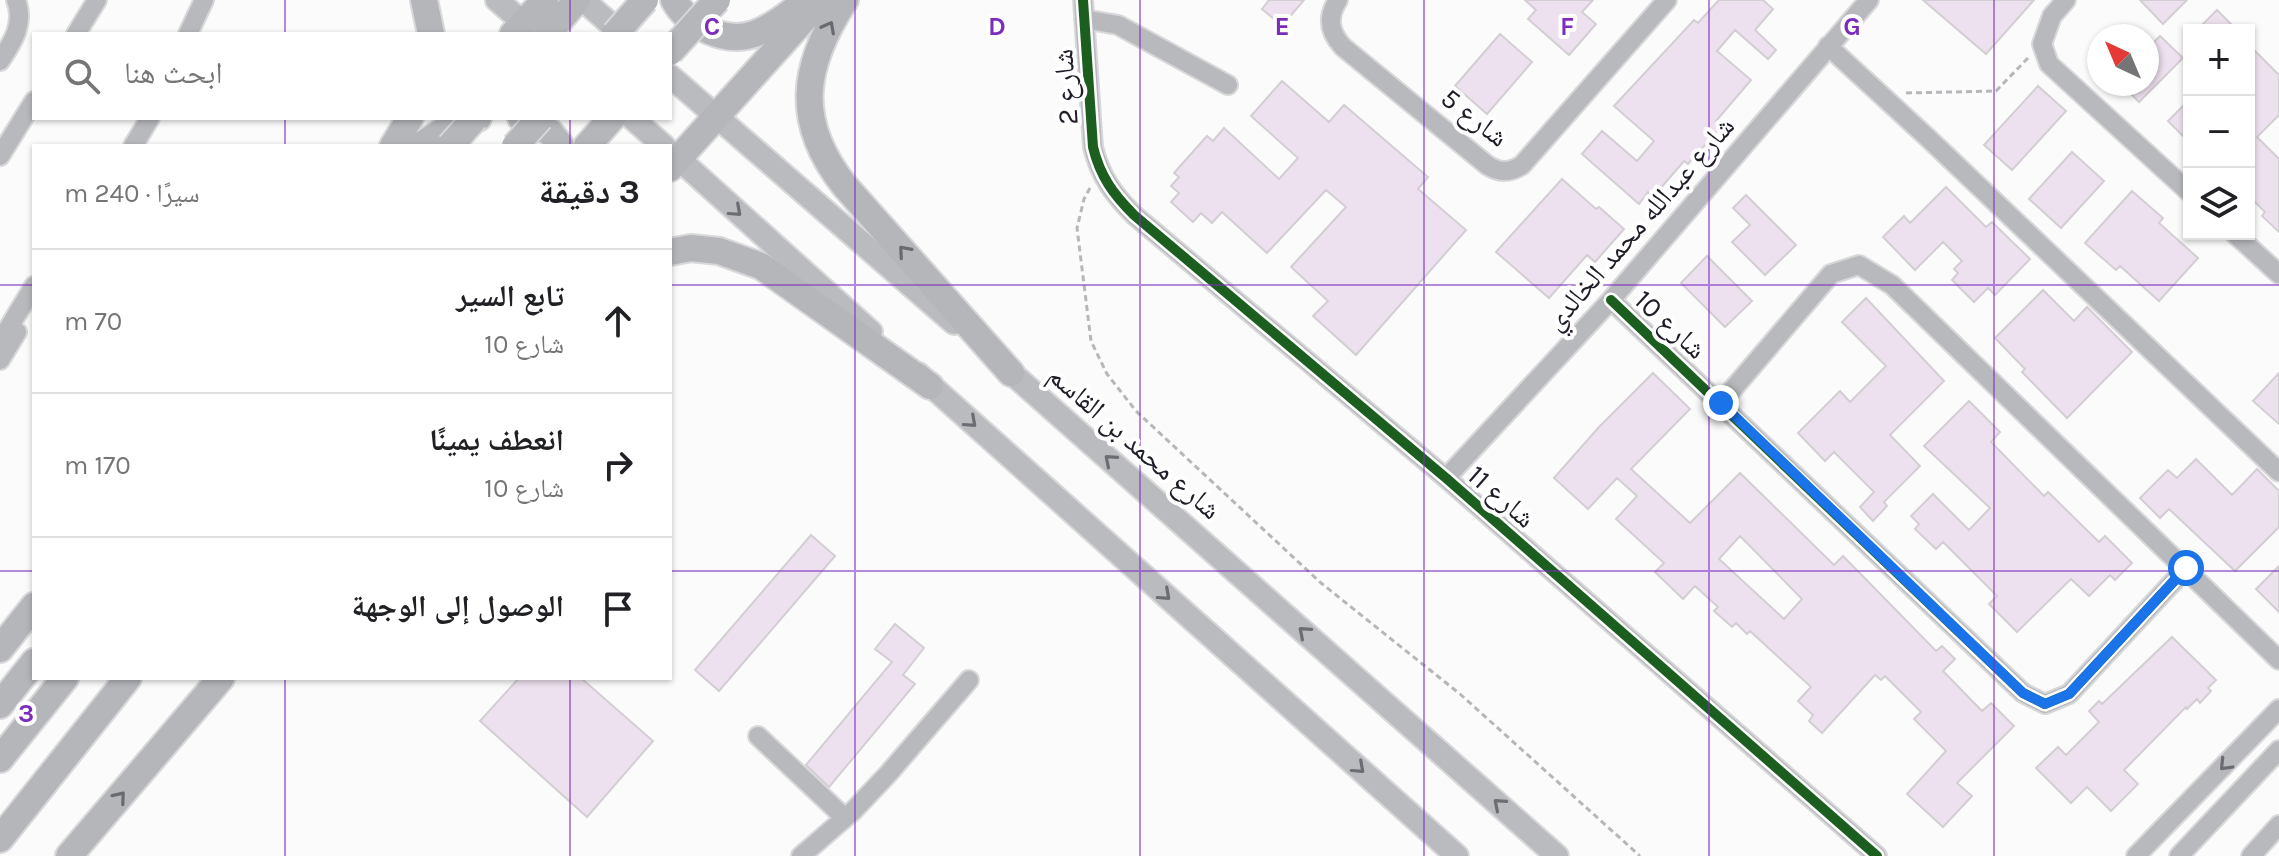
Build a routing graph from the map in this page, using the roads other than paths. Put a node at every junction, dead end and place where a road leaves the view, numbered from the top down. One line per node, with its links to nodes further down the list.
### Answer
1 (16, 0): 30 (street)
2 (97, 0): 21 (street)
3 (204, 0): 22 (street)
4 (217, 0): 23 (street)
5 (424, 0): 24 (highway)
6 (497, 0): 20 (main road)
7 (545, 0): 20 (highway)
8 (580, 0): 25 (highway); 27 (main road)
9 (645, 0): 26 (highway, bridge)
10 (674, 0): 12 (highway)
11 (717, 0): 29 (highway, bridge)
12 (806, 0)
13 (821, 0): 34 (highway)
14 (845, 0): 68 (highway, one-way to 14)
15 (1338, 0): 16 (street, شارع 5)
16 (1667, 0)
17 (1869, 0): 28 (street, شارع عبدالله محمد الخالدي)
18 (2066, 0): 59 (street)
19 (1084, 10): 32 (street); 58 (street, شارع 2)
20 (524, 30)
21 (77, 32)
22 (189, 32)
23 (203, 32)
24 (431, 32)
25 (550, 32)
26 (617, 32)
27 (620, 32)
28 (1828, 46): 64 (street, شارع عبدالله محمد الخالدي); 71 (street)
29 (672, 50)
30 (0, 61)
31 (672, 78): 34 (main road, شارع محمد بن القاسم)
32 (1228, 85)
33 (32, 104): 56 (street)
34 (716, 117): 55 (highway); 68 (main road, شارع محمد بن القاسم)
35 (136, 120): 45 (street)
36 (149, 120): 46 (street)
37 (409, 120): 47 (highway)
38 (435, 120): 48 (highway)
39 (472, 120): 49 (highway)
40 (475, 120): 50 (highway, bridge)
41 (525, 120): 52 (highway)
42 (538, 120): 51 (highway, bridge)
43 (610, 120): 53 (highway)
44 (634, 120): 54 (main road)
45 (120, 144)
46 (134, 144)
47 (394, 144)
48 (414, 144)
49 (423, 144)
50 (452, 144)
51 (517, 144)
52 (559, 144)
53 (589, 144)
54 (659, 144)
55 (672, 155)
56 (0, 156)
57 (672, 157): 69 (main road, one-way to 69)
58 (1099, 170): 72 (street, شارع 11)
59 (2183, 187)
60 (2242, 240): 62 (street)
61 (672, 252): 69 (highway)
62 (2279, 274)
63 (32, 289): 66 (street)
64 (1611, 300): 70 (street, شارع 10); 72 (street, شارع عبدالله محمد الخالدي)
65 (32, 308): 67 (street)
66 (0, 342)
67 (0, 360)
68 (1011, 373): 93 (main road, شارع محمد بن القاسم, one-way to 68)
69 (930, 386): 92 (main road, one-way to 92)
70 (1721, 403): 73 (street, شارع 10); 73 (street)
71 (2279, 472)
72 (1446, 478): 94 (street, شارع 11)
73 (2186, 568): 76 (street)
74 (32, 609): 75 (highway)
75 (0, 649)
76 (2279, 660)
77 (32, 665): 82 (highway)
78 (63, 680): 86 (highway)
79 (126, 680): 89 (highway)
80 (219, 680): 90 (highway, one-way to 80)
81 (969, 680): 87 (street)
82 (0, 705)
83 (2279, 709): 95 (street, one-way to 95)
84 (758, 736): 87 (street)
85 (2279, 750): 96 (street)
86 (0, 759)
87 (845, 818): 91 (street)
88 (2279, 825): 97 (street)
89 (0, 839)
90 (69, 856)
91 (801, 856)
92 (1457, 856)
93 (1557, 856)
94 (1877, 856)
95 (2136, 856)
96 (2179, 856)
97 (2251, 856)

